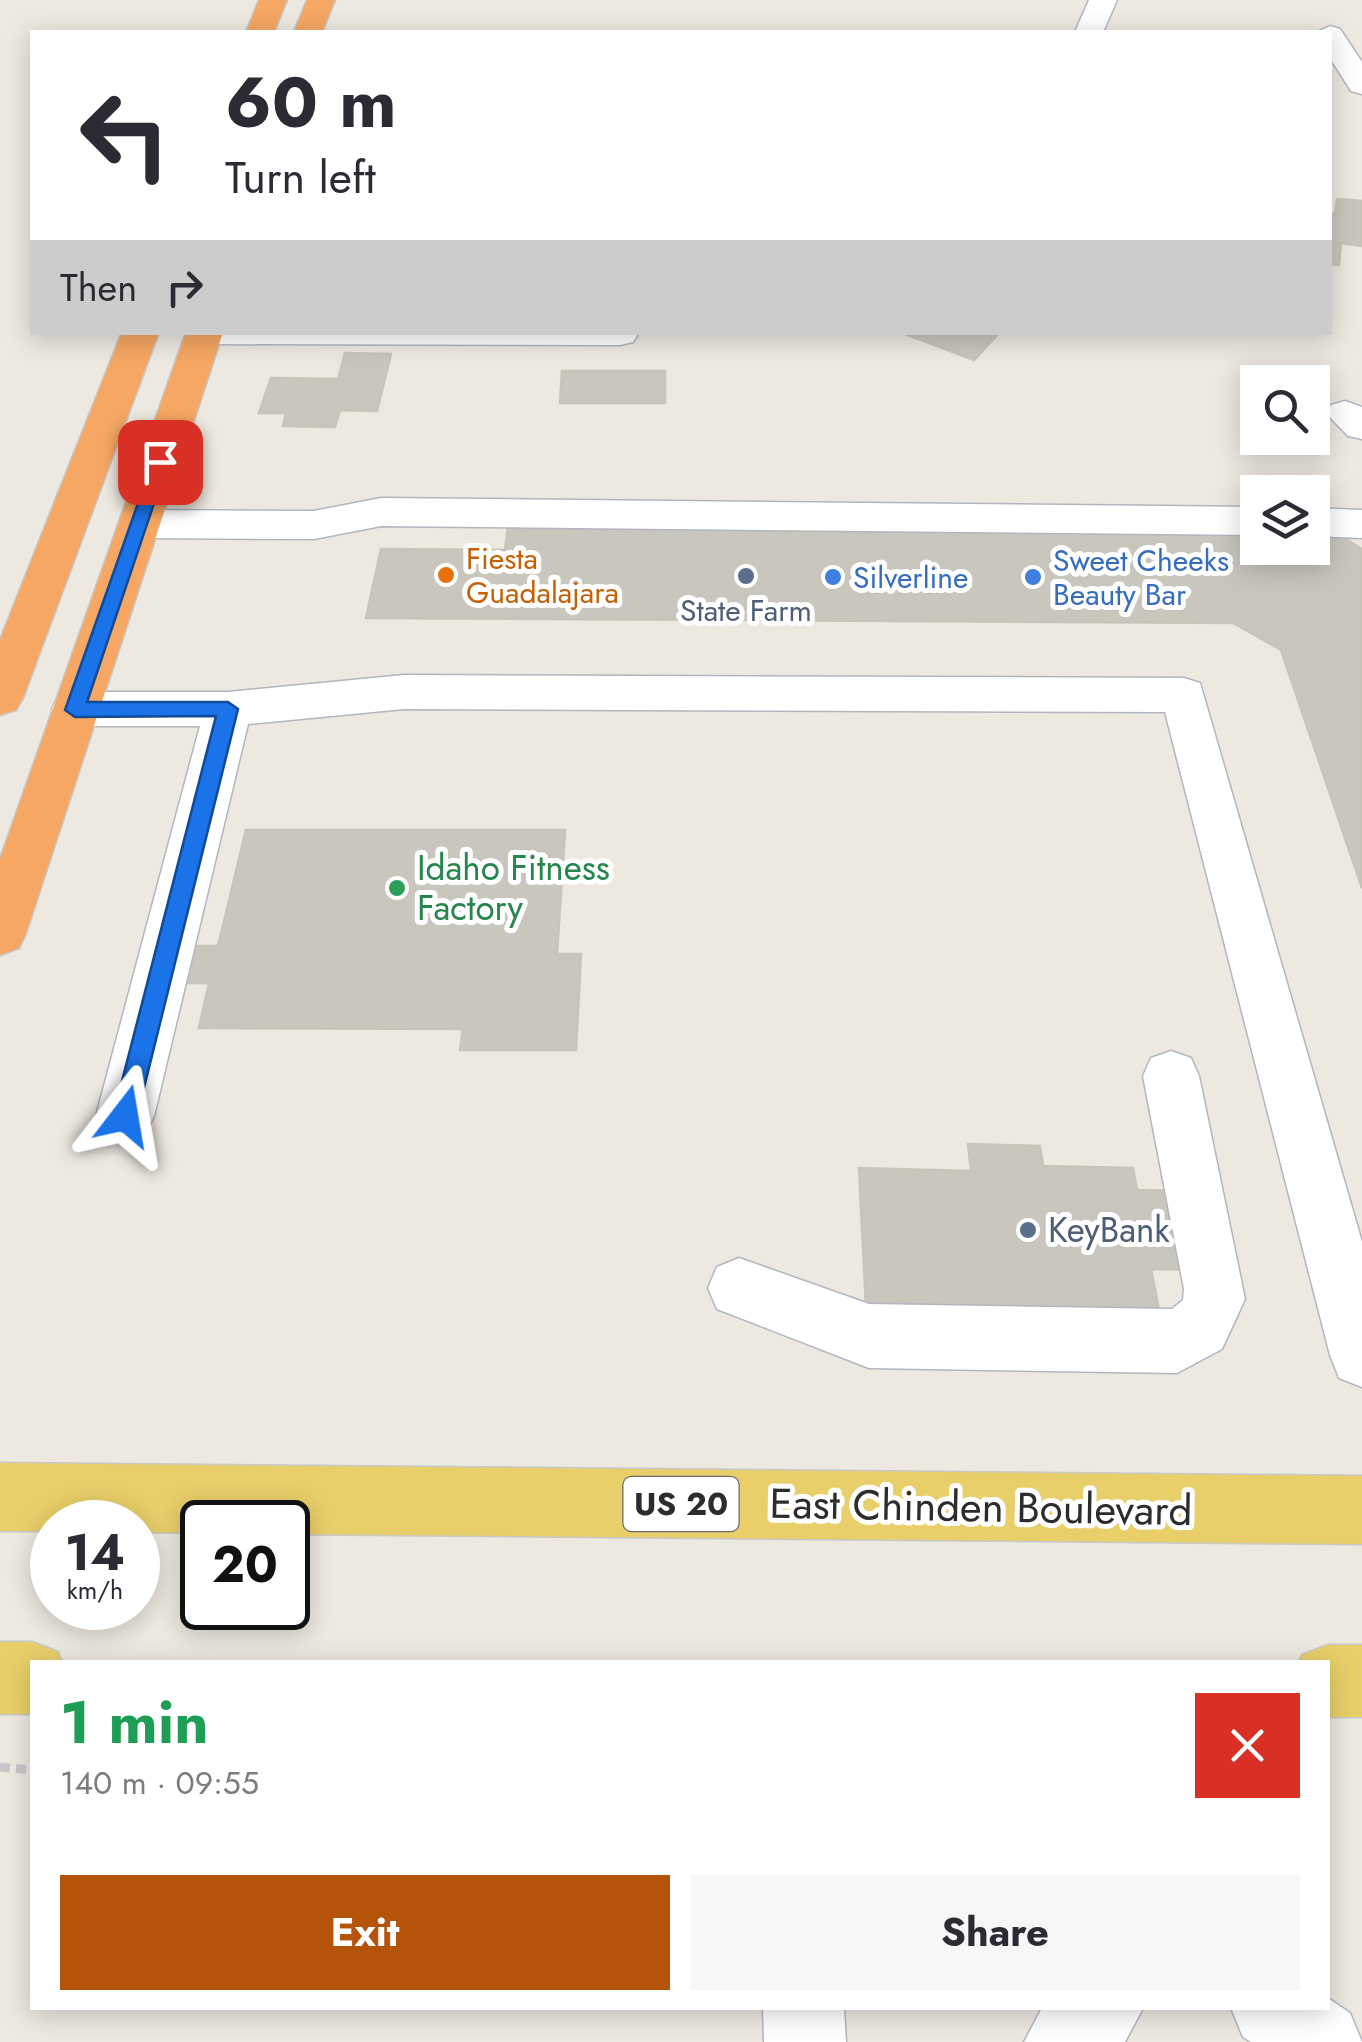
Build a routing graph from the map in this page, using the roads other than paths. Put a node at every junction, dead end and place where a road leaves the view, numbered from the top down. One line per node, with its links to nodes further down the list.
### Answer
1 (273, 0): 6 (highway)
2 (302, 0): 7 (highway)
3 (321, 0): 8 (highway)
4 (1102, 0): 9 (street)
5 (1312, 6): 10 (street)
6 (261, 30)
7 (291, 30)
8 (309, 30)
9 (1090, 30)
10 (1327, 30)
11 (1332, 39): 12 (street)
12 (1362, 85)
13 (139, 335): 19 (highway)
14 (203, 335): 17 (highway)
15 (1240, 521): 17 (street)
16 (1330, 523): 18 (street)
17 (138, 524): 21 (highway)
18 (1362, 524)
19 (0, 698)
20 (228, 709): 21 (street); 24 (street); 26 (street)
21 (75, 710): 22 (highway)
22 (0, 933)
23 (1171, 1076): 25 (street)
24 (125, 1116)
25 (739, 1288)
26 (1362, 1355)
27 (0, 1498): 28 (main road, East Chinden Boulevard / US 20)
28 (1362, 1510)
29 (0, 1678): 30 (main road)
30 (30, 1678)
31 (1330, 1680): 32 (main road)
32 (1362, 1680)
33 (804, 2010): 36 (street)
34 (1100, 2010): 37 (street)
35 (1275, 2010): 38 (street)
36 (805, 2042)
37 (1065, 2042)
38 (1321, 2042)

